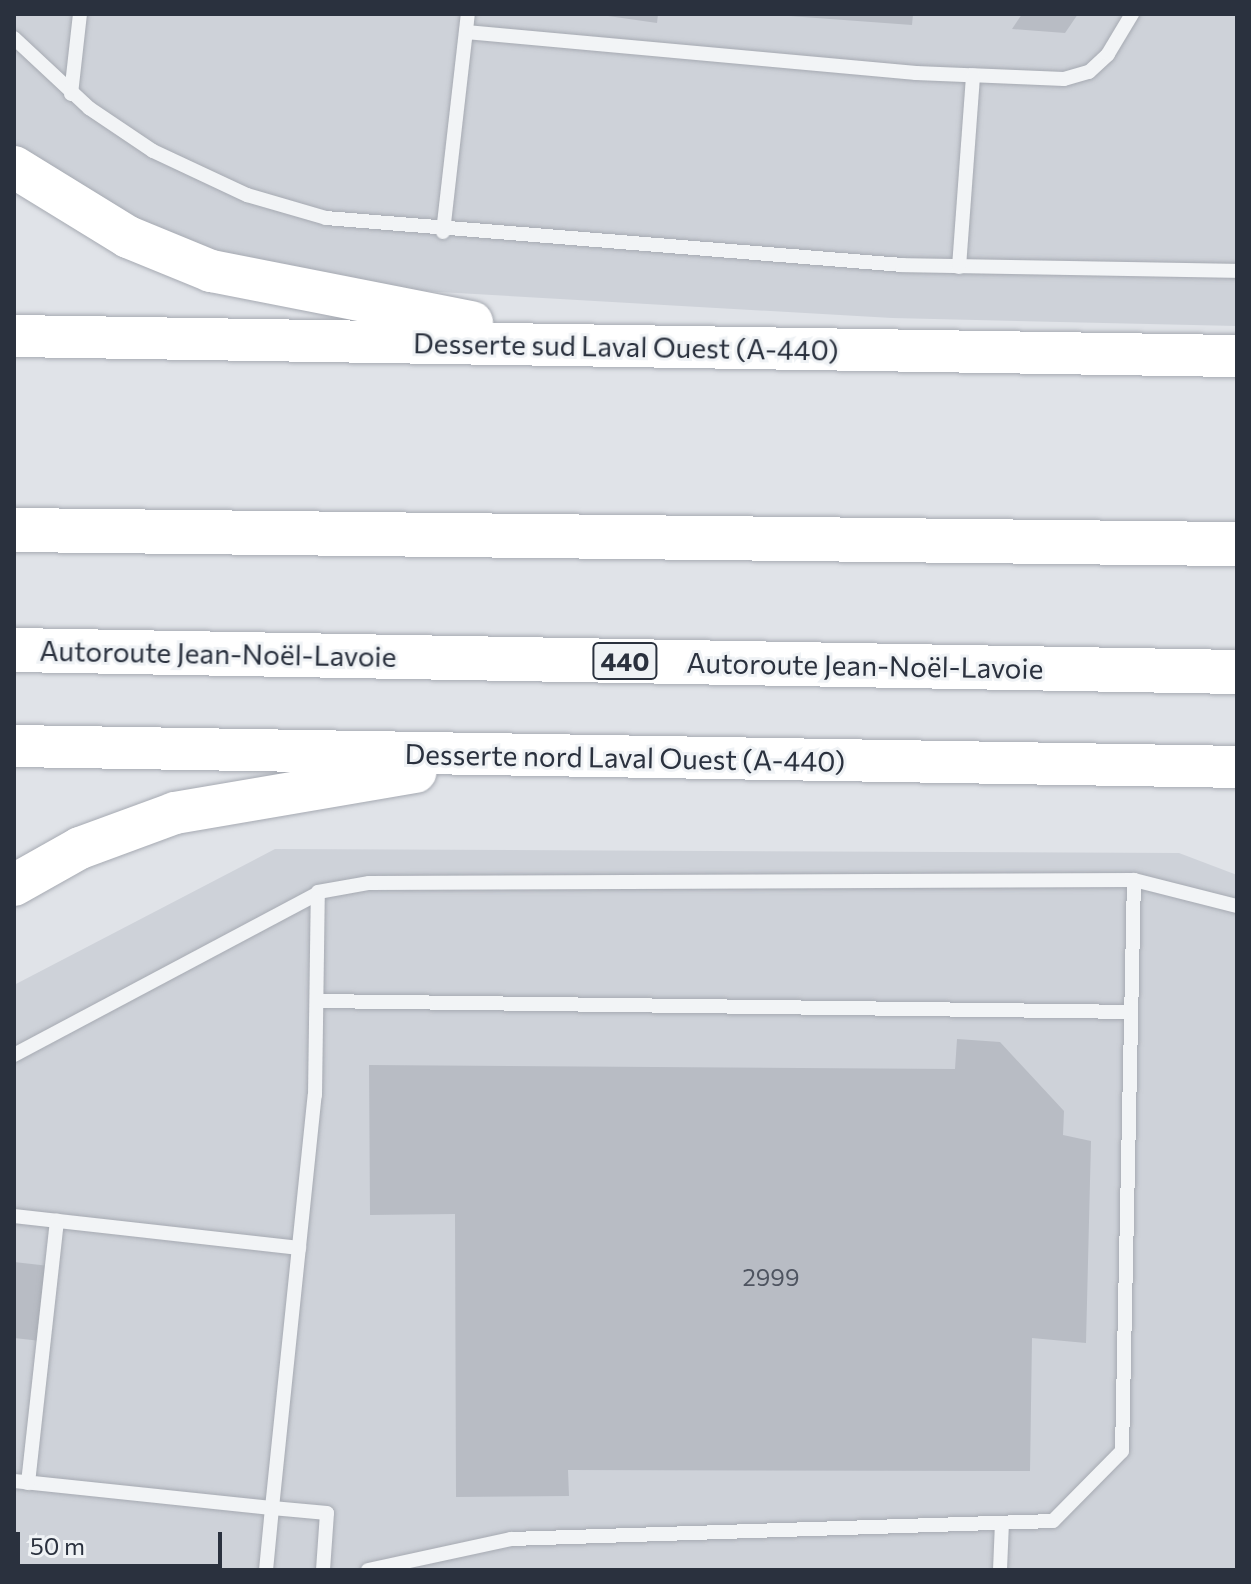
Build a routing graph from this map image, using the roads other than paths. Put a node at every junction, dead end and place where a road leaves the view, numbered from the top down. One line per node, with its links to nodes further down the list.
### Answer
1 (80, 14): 7 (lane)
2 (468, 14): 4 (lane)
3 (1132, 14): 6 (lane)
4 (466, 32): 6 (lane); 9 (lane)
5 (14, 38): 7 (lane)
6 (973, 76): 10 (lane)
7 (71, 94): 9 (lane)
8 (14, 167): 13 (main road)
9 (443, 232): 10 (lane)
10 (959, 267): 11 (lane)
11 (1237, 271)
12 (14, 336): 13 (main road, Desserte sud Laval Ouest (A-440))
13 (601, 345): 14 (main road, Desserte sud Laval Ouest (A-440))
14 (1237, 356)
15 (14, 530): 16 (highway)
16 (1237, 544)
17 (14, 650): 18 (highway, Autoroute Jean-Noël-Lavoie / 440)
18 (1237, 672)
19 (14, 746): 20 (main road, Desserte nord Laval Ouest (A-440))
20 (511, 755): 21 (main road, Desserte nord Laval Ouest (A-440)); 23 (main road)
21 (1237, 767)
22 (1134, 880): 24 (lane); 25 (lane); 27 (lane)
23 (14, 885)
24 (319, 893): 26 (lane); 28 (lane)
25 (1237, 906)
26 (317, 1001): 27 (lane); 31 (lane)
27 (1131, 1012): 34 (lane)
28 (14, 1055)
29 (14, 1216): 30 (lane)
30 (57, 1221): 31 (lane); 32 (lane)
31 (299, 1248): 33 (lane)
32 (21, 1482): 33 (lane)
33 (272, 1508): 35 (lane); 36 (lane)
34 (1002, 1523): 37 (lane); 38 (lane)
35 (266, 1570)
36 (323, 1570)
37 (368, 1570)
38 (1000, 1570)

